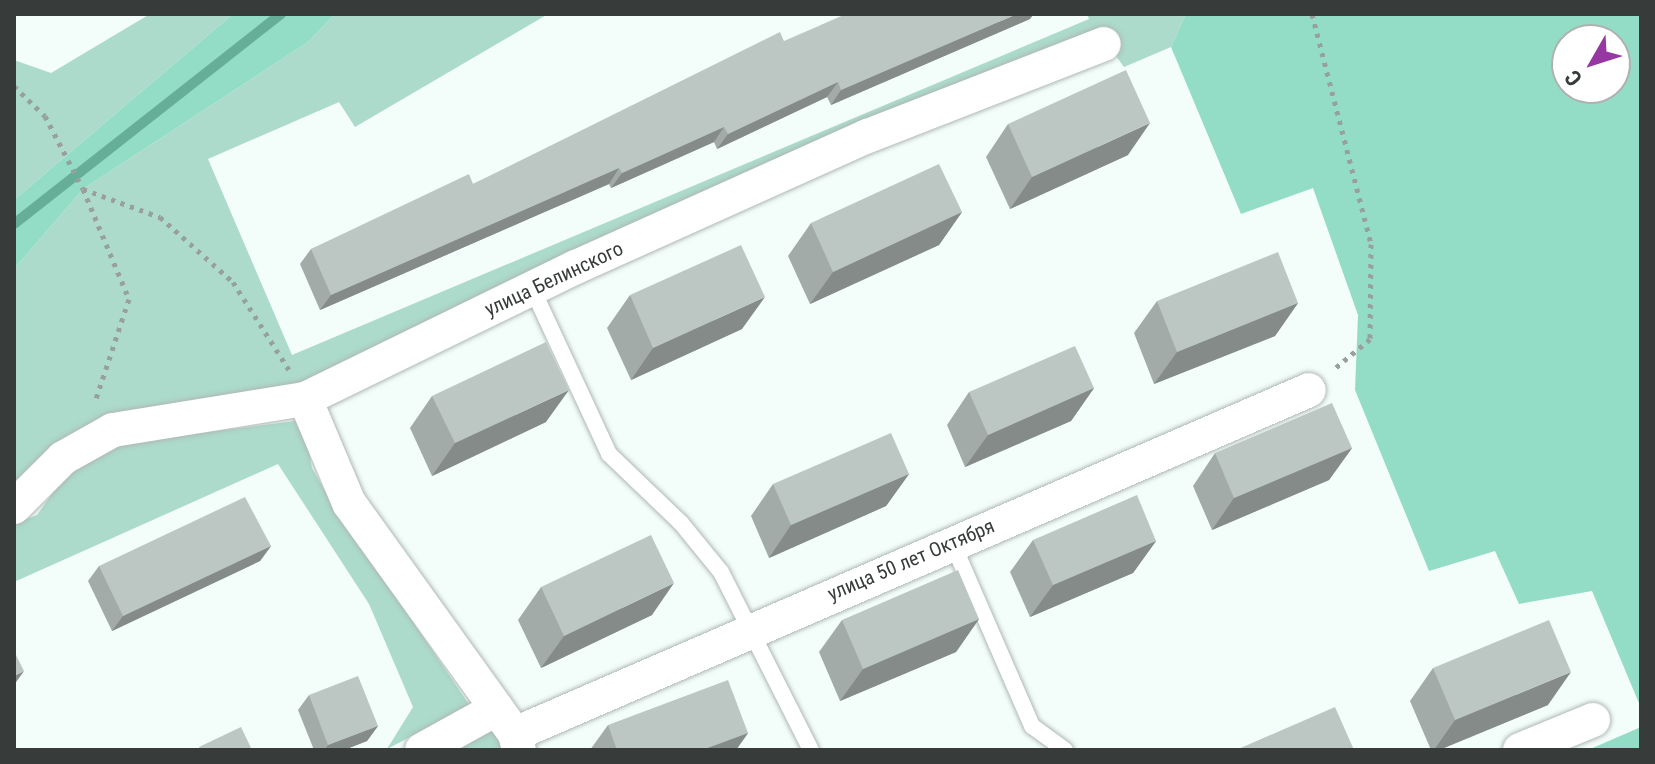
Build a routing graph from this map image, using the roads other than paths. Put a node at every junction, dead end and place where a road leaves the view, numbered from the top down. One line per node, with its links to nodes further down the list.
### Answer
1 (1104, 44): 2 (street, улица Белинского)
2 (532, 288): 4 (street, улица Белинского); 7 (lane)
3 (1309, 390): 6 (street, улица 50 лет Октября)
4 (305, 399): 5 (street, улица Белинского); 9 (street)
5 (14, 507)
6 (952, 542): 7 (street, улица 50 лет Октября); 12 (lane)
7 (750, 628): 9 (street, улица 50 лет Октября); 11 (lane)
8 (1593, 720): 13 (street)
9 (510, 731): 10 (street, улица 50 лет Октября)
10 (422, 750)
11 (811, 750)
12 (1065, 750)
13 (1520, 750)

